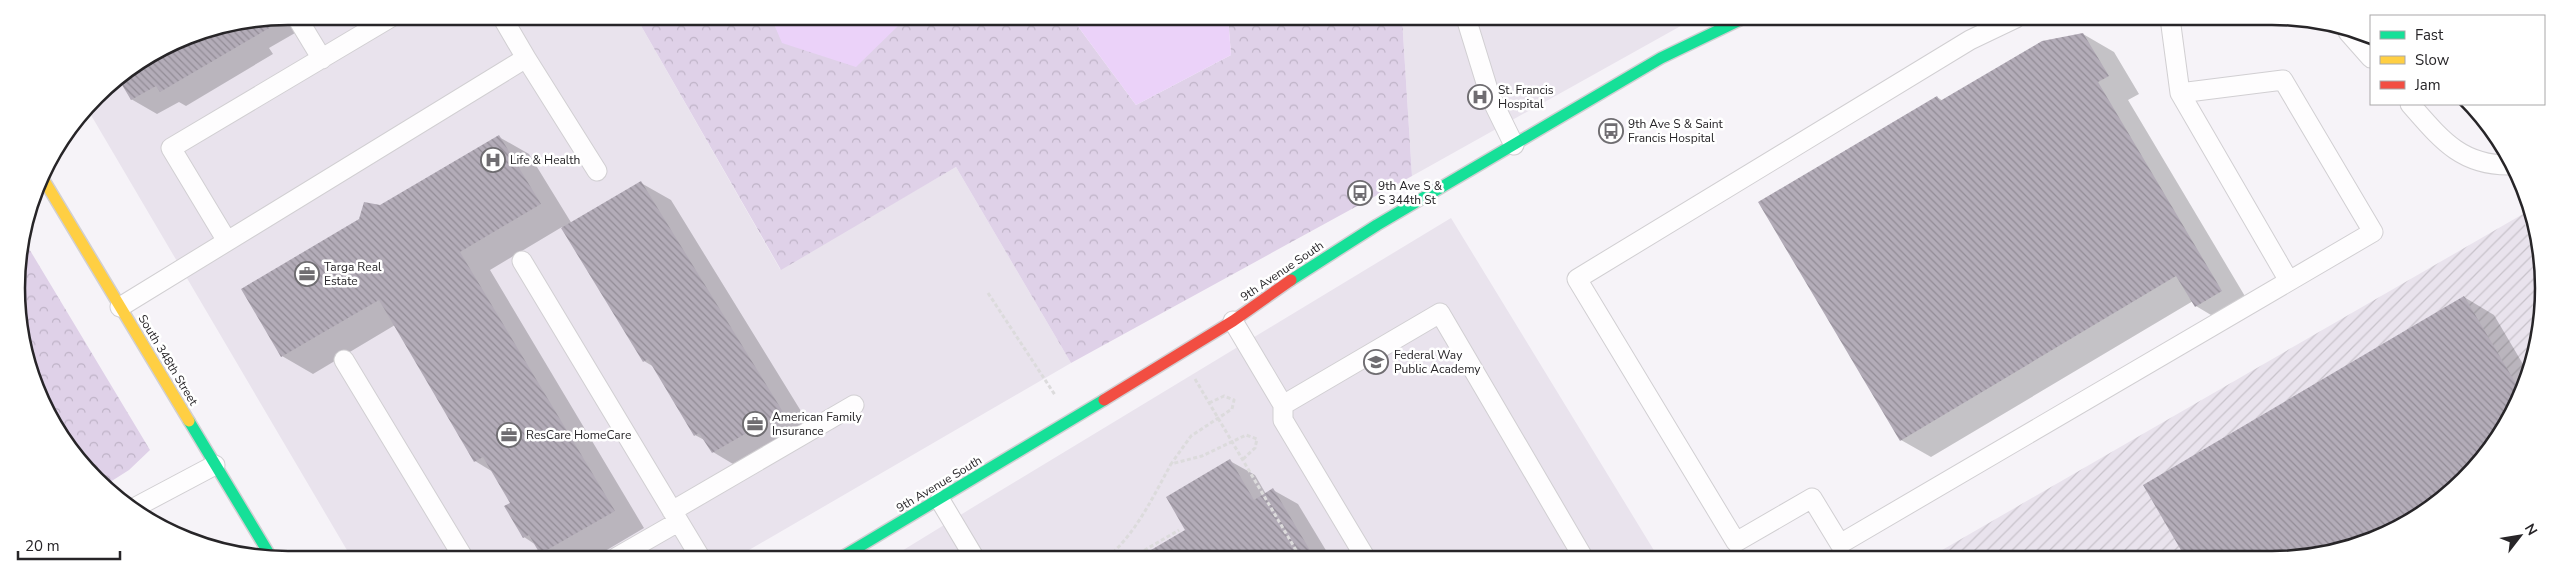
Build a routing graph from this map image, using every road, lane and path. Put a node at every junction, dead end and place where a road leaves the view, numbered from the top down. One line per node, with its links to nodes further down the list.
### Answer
1 (302, 25): 10 (lane)
2 (378, 25): 10 (lane)
3 (507, 25): 11 (lane)
4 (1468, 25): 14 (lane)
5 (1729, 25): 14 (street, 9th Avenue South)
6 (2001, 25): 20 (lane)
7 (2171, 25): 12 (lane)
8 (2353, 38): 9 (lane)
9 (2370, 57)
10 (322, 58): 18 (lane)
11 (526, 58): 16 (lane); 18 (lane)
12 (2180, 92): 20 (lane); 20 (lane)
13 (2411, 105): 15 (lane)
14 (1514, 145): 23 (street, 9th Avenue South)
15 (2504, 165)
16 (597, 171)
17 (46, 184): 22 (street, South 348th Street)
18 (227, 241): 22 (lane)
19 (522, 261): 35 (lane)
20 (2289, 281)
21 (988, 293): 28 (path)
22 (120, 307): 32 (street, South 348th Street)
23 (1233, 321): 26 (lane); 28 (street, 9th Avenue South)
24 (344, 360): 38 (lane)
25 (854, 405): 35 (lane)
26 (1283, 405): 46 (lane); 47 (lane)
27 (1219, 419): 27 (path); 29 (path); 31 (path)
28 (1071, 420): 33 (street, 9th Avenue South)
29 (1232, 442): 30 (path); 30 (path); 31 (path)
30 (1242, 460): 45 (path)
31 (1171, 464): 43 (path)
32 (216, 465): 34 (lane); 37 (street, South 348th Street)
33 (940, 500): 41 (street, 9th Avenue South); 42 (lane)
34 (139, 505)
35 (675, 517): 39 (lane); 40 (lane)
36 (1179, 530): 44 (path)
37 (267, 550)
38 (459, 551)
39 (626, 551)
40 (696, 551)
41 (852, 551)
42 (970, 551)
43 (1116, 551)
44 (1143, 551)
45 (1296, 551)
46 (1362, 551)
47 (1579, 551)

